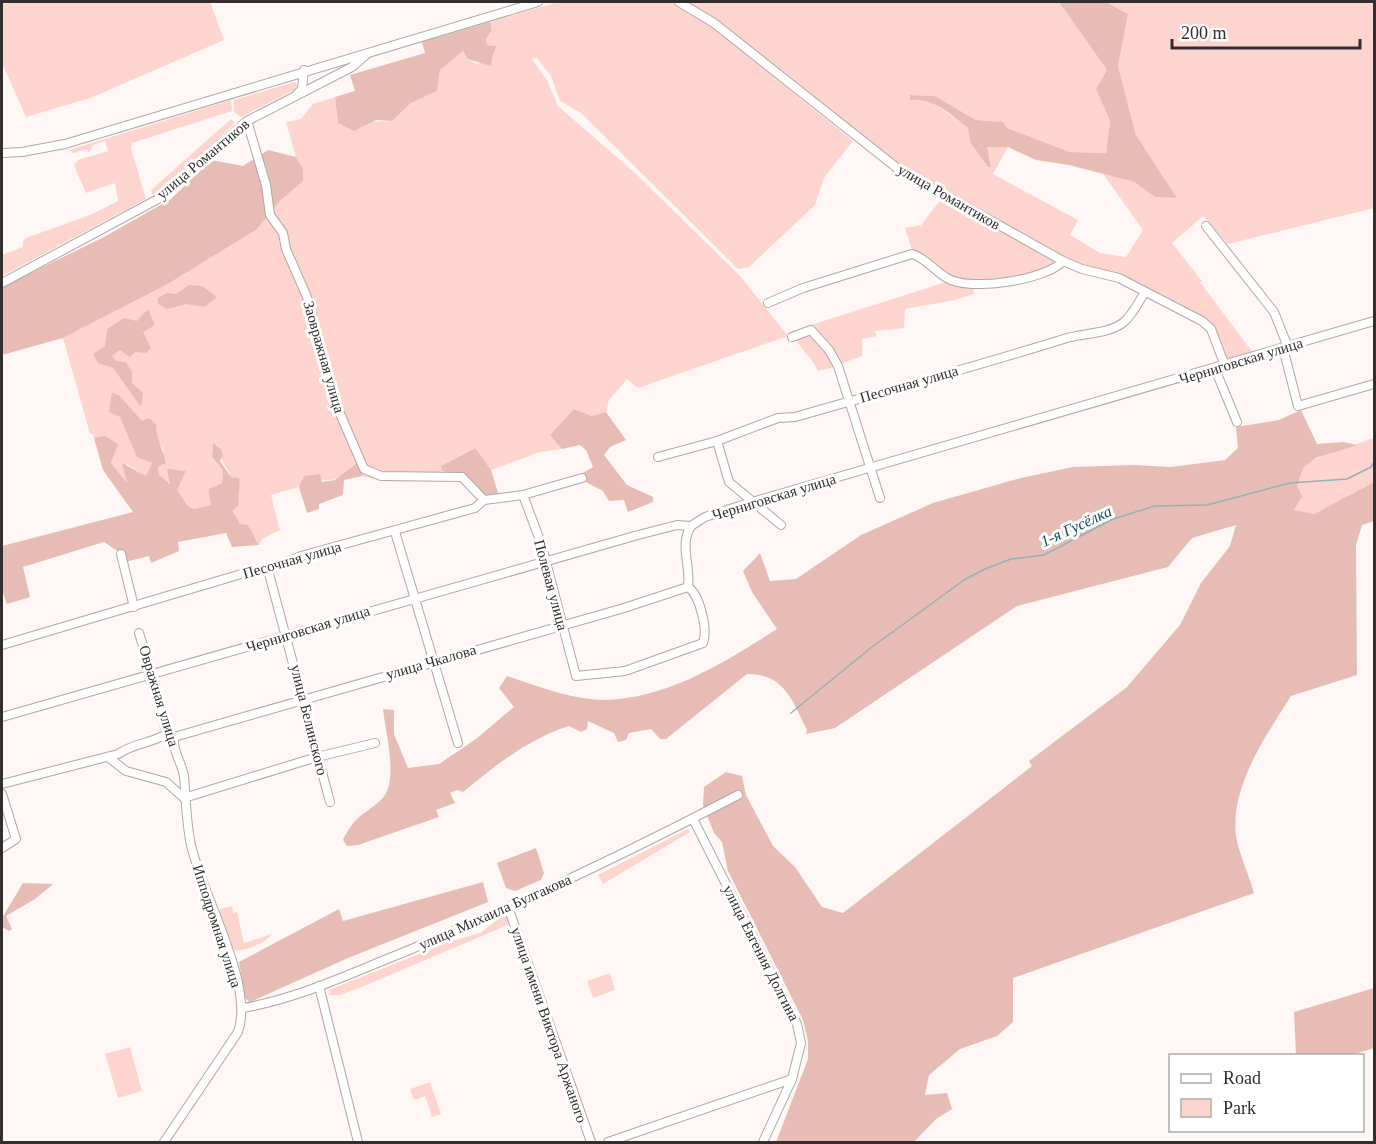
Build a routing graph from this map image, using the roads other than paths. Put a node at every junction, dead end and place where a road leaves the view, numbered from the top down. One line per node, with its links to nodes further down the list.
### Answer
1 (538, 2): 3 (street, улица Романтиков)
2 (679, 2): 9 (street, улица Романтиков)
3 (371, 51): 4 (street, улица Романтиков); 5 (street, улица Романтиков)
4 (304, 70): 5 (street); 7 (street, улица Романтиков)
5 (296, 95): 6 (street, улица Романтиков)
6 (247, 121): 10 (street, улица Романтиков); 27 (street, Заовражная улица)
7 (2, 153)
8 (1206, 226): 15 (street)
9 (1063, 261): 11 (street, улица Романтиков); 12 (street)
10 (2, 283)
11 (1145, 292): 16 (street, улица Романтиков); 19 (street, Песочная улица)
12 (768, 303)
13 (1374, 321): 15 (street, Черниговская улица)
14 (792, 337): 19 (street)
15 (1286, 347): 16 (street, Черниговская улица); 18 (street)
16 (1225, 366): 17 (street, Черниговская улица)
17 (1215, 369): 20 (street); 23 (street, Черниговская улица)
18 (1374, 384)
19 (850, 401): 21 (street, Песочная улица); 23 (street)
20 (1237, 422)
21 (717, 441): 22 (street, Песочная улица); 28 (street)
22 (658, 457)
23 (871, 468): 26 (street); 28 (street, Черниговская улица)
24 (582, 478): 25 (street, Песочная улица)
25 (523, 495): 27 (street, Песочная улица); 33 (street, Полевая улица)
26 (880, 498)
27 (484, 500): 31 (street, Песочная улица)
28 (752, 502): 29 (street); 30 (street, Черниговская улица)
29 (782, 525)
30 (691, 526): 33 (street, Черниговская улица); 35 (street)
31 (395, 532): 34 (street, Песочная улица); 36 (street)
32 (121, 554): 37 (street)
33 (546, 563): 36 (street, Черниговская улица); 38 (street, Полевая улица)
34 (268, 570): 37 (street, Песочная улица); 40 (street, улица Белинского)
35 (688, 587): 38 (street, улица Чкалова); 38 (street, Полевая улица)
36 (414, 598): 40 (street, Черниговская улица); 42 (street)
37 (134, 607): 41 (street, Песочная улица)
38 (562, 624): 42 (street, улица Чкалова)
39 (139, 633): 43 (street, Овражная улица)
40 (286, 636): 43 (street, Черниговская улица); 44 (street, улица Белинского)
41 (2, 645)
42 (432, 662): 44 (street, улица Чкалова); 48 (street)
43 (153, 675): 45 (street, Черниговская улица); 46 (street, Овражная улица)
44 (304, 699): 46 (street, улица Чкалова); 50 (street, улица Белинского)
45 (2, 717)
46 (171, 735): 49 (street, улица Чкалова); 54 (street, Овражная улица)
47 (375, 743): 50 (street)
48 (458, 743)
49 (108, 757): 51 (street, улица Чкалова); 54 (street)
50 (317, 757): 54 (street); 55 (street, улица Белинского)
51 (2, 784)
52 (2, 794): 58 (street)
53 (738, 795): 56 (street, улица Михаила Булгакова)
54 (184, 798): 57 (street, Овражная улица)
55 (330, 801)
56 (693, 819): 59 (street, улица Михаила Булгакова); 62 (street, улица Евгения Долгина)
57 (188, 830): 61 (street, Ипподромная улица)
58 (2, 848)
59 (508, 907): 60 (street, улица Михаила Булгакова); 65 (street, улица имени Виктора Аржаного)
60 (320, 986): 61 (street, улица Михаила Булгакова); 64 (street)
61 (243, 1008): 63 (street, Ипподромная улица)
62 (792, 1079): 66 (street); 67 (street, улица Евгения Долгина)
63 (164, 1143)
64 (358, 1143)
65 (591, 1143)
66 (608, 1143)
67 (763, 1143)

